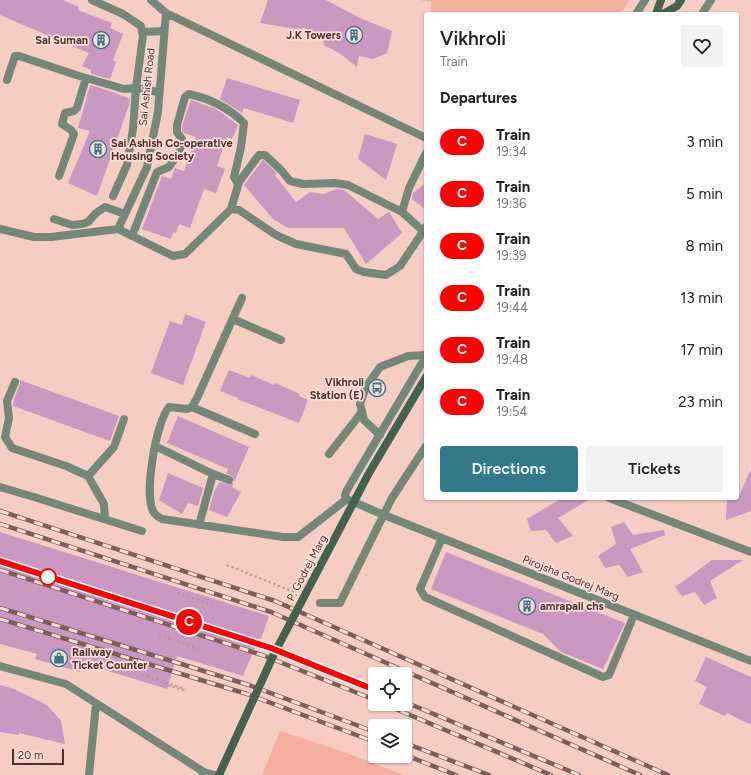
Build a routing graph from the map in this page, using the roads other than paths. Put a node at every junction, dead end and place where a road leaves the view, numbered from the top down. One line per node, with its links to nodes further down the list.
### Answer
1 (92, 0): 13 (street)
2 (151, 0): 11 (street)
3 (645, 0): 7 (street)
4 (660, 0): 8 (street)
5 (681, 0): 9 (street)
6 (711, 0): 10 (street)
7 (637, 12)
8 (657, 12)
9 (666, 12)
10 (703, 12)
11 (166, 13): 12 (street, Sai Ashish Road); 18 (street)
12 (164, 31): 13 (street); 17 (street, Sai Ashish Road)
13 (142, 32): 16 (street)
14 (86, 78): 15 (street); 16 (street); 20 (street)
15 (7, 80)
16 (136, 88): 17 (street); 22 (street)
17 (159, 92): 25 (street, Sai Ashish Road)
18 (424, 137)
19 (424, 160): 24 (street)
20 (59, 176)
21 (238, 184): 23 (street); 24 (street); 30 (street)
22 (113, 196)
23 (231, 209): 29 (street); 30 (street)
24 (402, 212): 29 (street)
25 (125, 214): 26 (street); 28 (street, Sai Ashish Road)
26 (54, 219)
27 (0, 229): 28 (street)
28 (118, 229): 30 (street)
29 (424, 229)
30 (132, 236)
31 (242, 298): 32 (street)
32 (233, 319): 33 (street); 38 (street)
33 (281, 340)
34 (424, 356): 39 (street)
35 (424, 359): 42 (street)
36 (424, 380): 66 (street, P. Godrej Marg, bridge)
37 (15, 382): 47 (street)
38 (192, 407): 41 (street); 43 (street)
39 (362, 412): 42 (street); 45 (street)
40 (124, 419): 47 (street)
41 (255, 434)
42 (380, 435): 50 (street)
43 (155, 446): 46 (street); 54 (street)
44 (424, 449): 52 (street)
45 (330, 454)
46 (213, 474): 48 (street); 54 (street)
47 (88, 476): 53 (street)
48 (229, 480)
49 (0, 487): 53 (street)
50 (347, 499): 52 (street, Pirojsha Godrej Marg); 54 (street)
51 (614, 500): 57 (street)
52 (384, 515): 56 (street, Pirojsha Godrej Marg); 58 (street)
53 (106, 519): 55 (street)
54 (199, 525)
55 (142, 531)
56 (442, 538): 59 (street, Pirojsha Godrej Marg); 59 (street)
57 (751, 552)
58 (320, 603)
59 (634, 615): 60 (street, Pirojsha Godrej Marg)
60 (751, 661)
61 (0, 666): 62 (street)
62 (96, 704): 63 (street); 64 (street)
63 (203, 774): 65 (street)
64 (89, 775)
65 (215, 775)
66 (219, 775)

